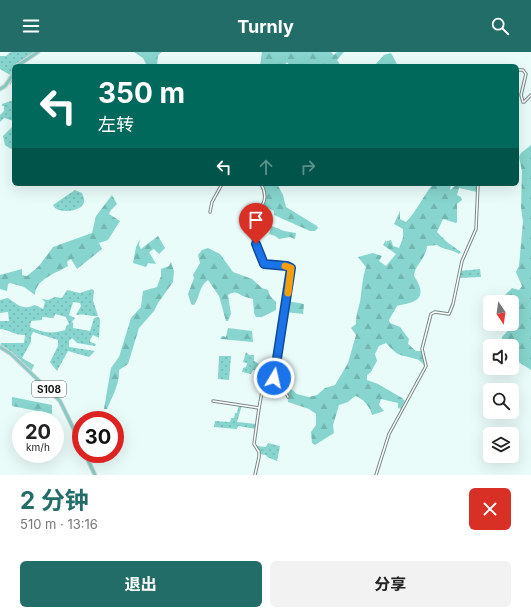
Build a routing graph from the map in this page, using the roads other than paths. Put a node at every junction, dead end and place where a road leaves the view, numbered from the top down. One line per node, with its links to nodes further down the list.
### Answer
1 (38, 52): 2 (main road)
2 (20, 64)
3 (519, 70): 6 (street)
4 (12, 76): 5 (main road)
5 (0, 89)
6 (531, 95)
7 (221, 186): 10 (street)
8 (262, 186): 12 (street)
9 (478, 186): 20 (street)
10 (210, 212)
11 (0, 347): 16 (main road, S108)
12 (272, 392): 13 (street); 15 (street)
13 (288, 397)
14 (214, 402): 15 (street)
15 (259, 408): 19 (street)
16 (72, 426)
17 (89, 463): 18 (main road)
18 (95, 475)
19 (255, 475)
20 (376, 475)

